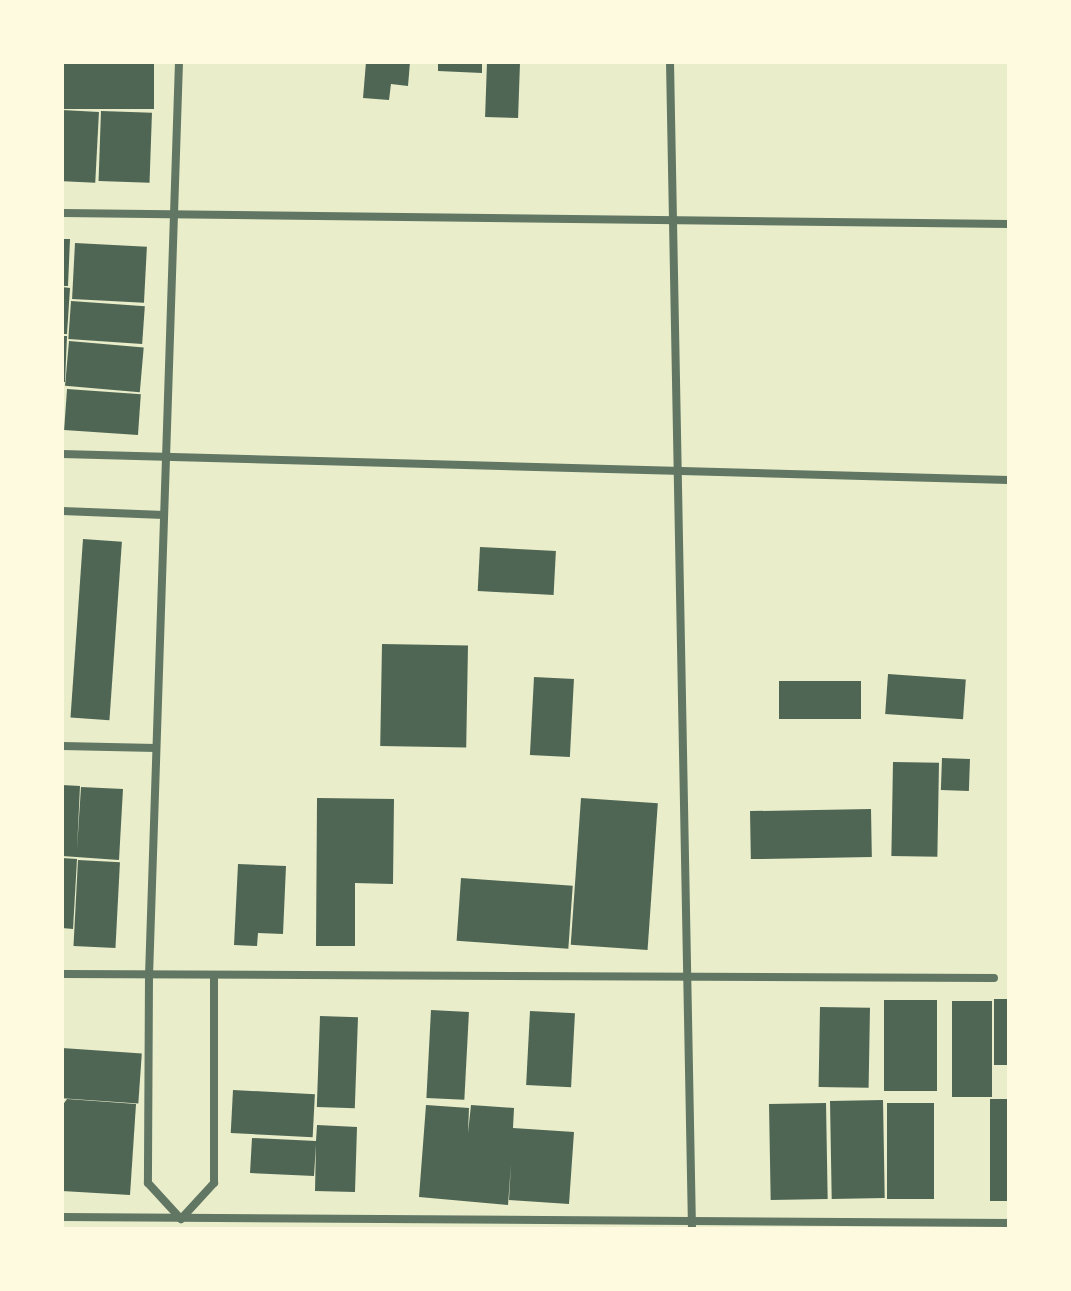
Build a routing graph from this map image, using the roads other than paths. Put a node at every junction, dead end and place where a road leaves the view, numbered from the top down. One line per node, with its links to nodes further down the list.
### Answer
1 (179, 62): 4 (street)
2 (670, 62): 5 (street)
3 (62, 213): 4 (street)
4 (173, 214): 5 (street); 8 (street)
5 (673, 221): 6 (street); 9 (street)
6 (1009, 224)
7 (62, 454): 8 (street)
8 (166, 457): 9 (street); 12 (street)
9 (678, 470): 10 (street); 16 (street)
10 (1009, 480)
11 (62, 511): 12 (street)
12 (164, 515): 14 (street)
13 (62, 746): 14 (street)
14 (156, 748): 17 (street)
15 (62, 974): 17 (street)
16 (687, 974): 18 (street); 19 (street); 23 (street)
17 (149, 975): 18 (street); 22 (street)
18 (214, 975): 22 (street)
19 (994, 978)
20 (62, 1217): 22 (street)
21 (1009, 1223): 23 (street)
22 (181, 1224): 23 (street)
23 (692, 1224)

